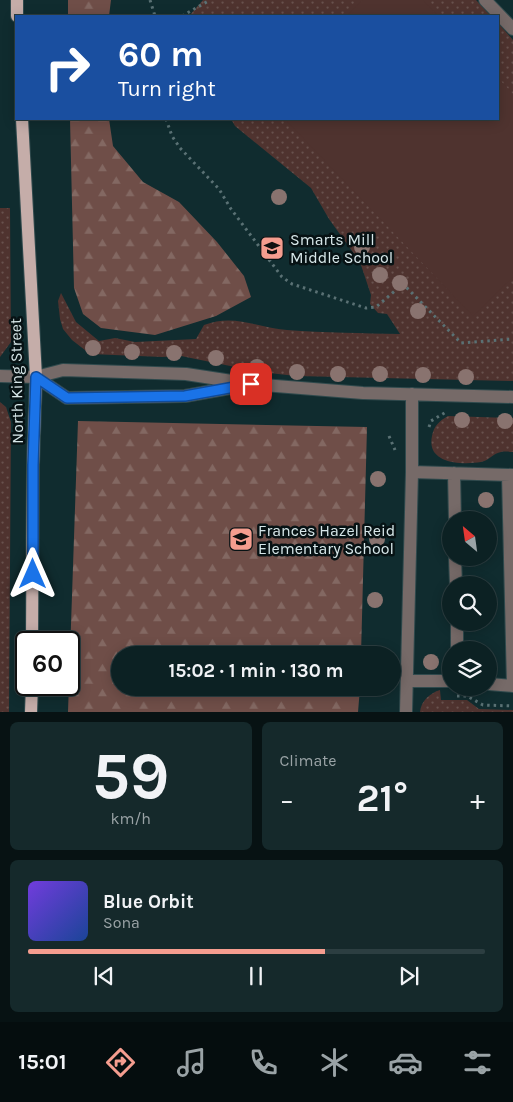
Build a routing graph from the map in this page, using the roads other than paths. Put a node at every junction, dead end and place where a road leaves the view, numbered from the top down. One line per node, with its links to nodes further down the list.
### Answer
1 (17, 0): 3 (main road)
2 (485, 0): 4 (lane)
3 (18, 15)
4 (513, 30)
5 (22, 120): 7 (main road, North King Street)
6 (0, 376): 7 (lane)
7 (36, 377): 8 (lane); 8 (lane); 15 (main road, North King Street)
8 (251, 384): 9 (lane)
9 (412, 394): 10 (lane); 11 (lane)
10 (513, 397)
11 (412, 472): 12 (lane); 16 (lane)
12 (454, 473): 13 (lane); 14 (lane)
13 (511, 475): 19 (lane)
14 (455, 511)
15 (32, 631)
16 (407, 680): 17 (lane); 22 (lane)
17 (442, 681)
18 (497, 685): 19 (lane)
19 (513, 686)
20 (32, 696): 21 (main road)
21 (31, 712)
22 (406, 712)

